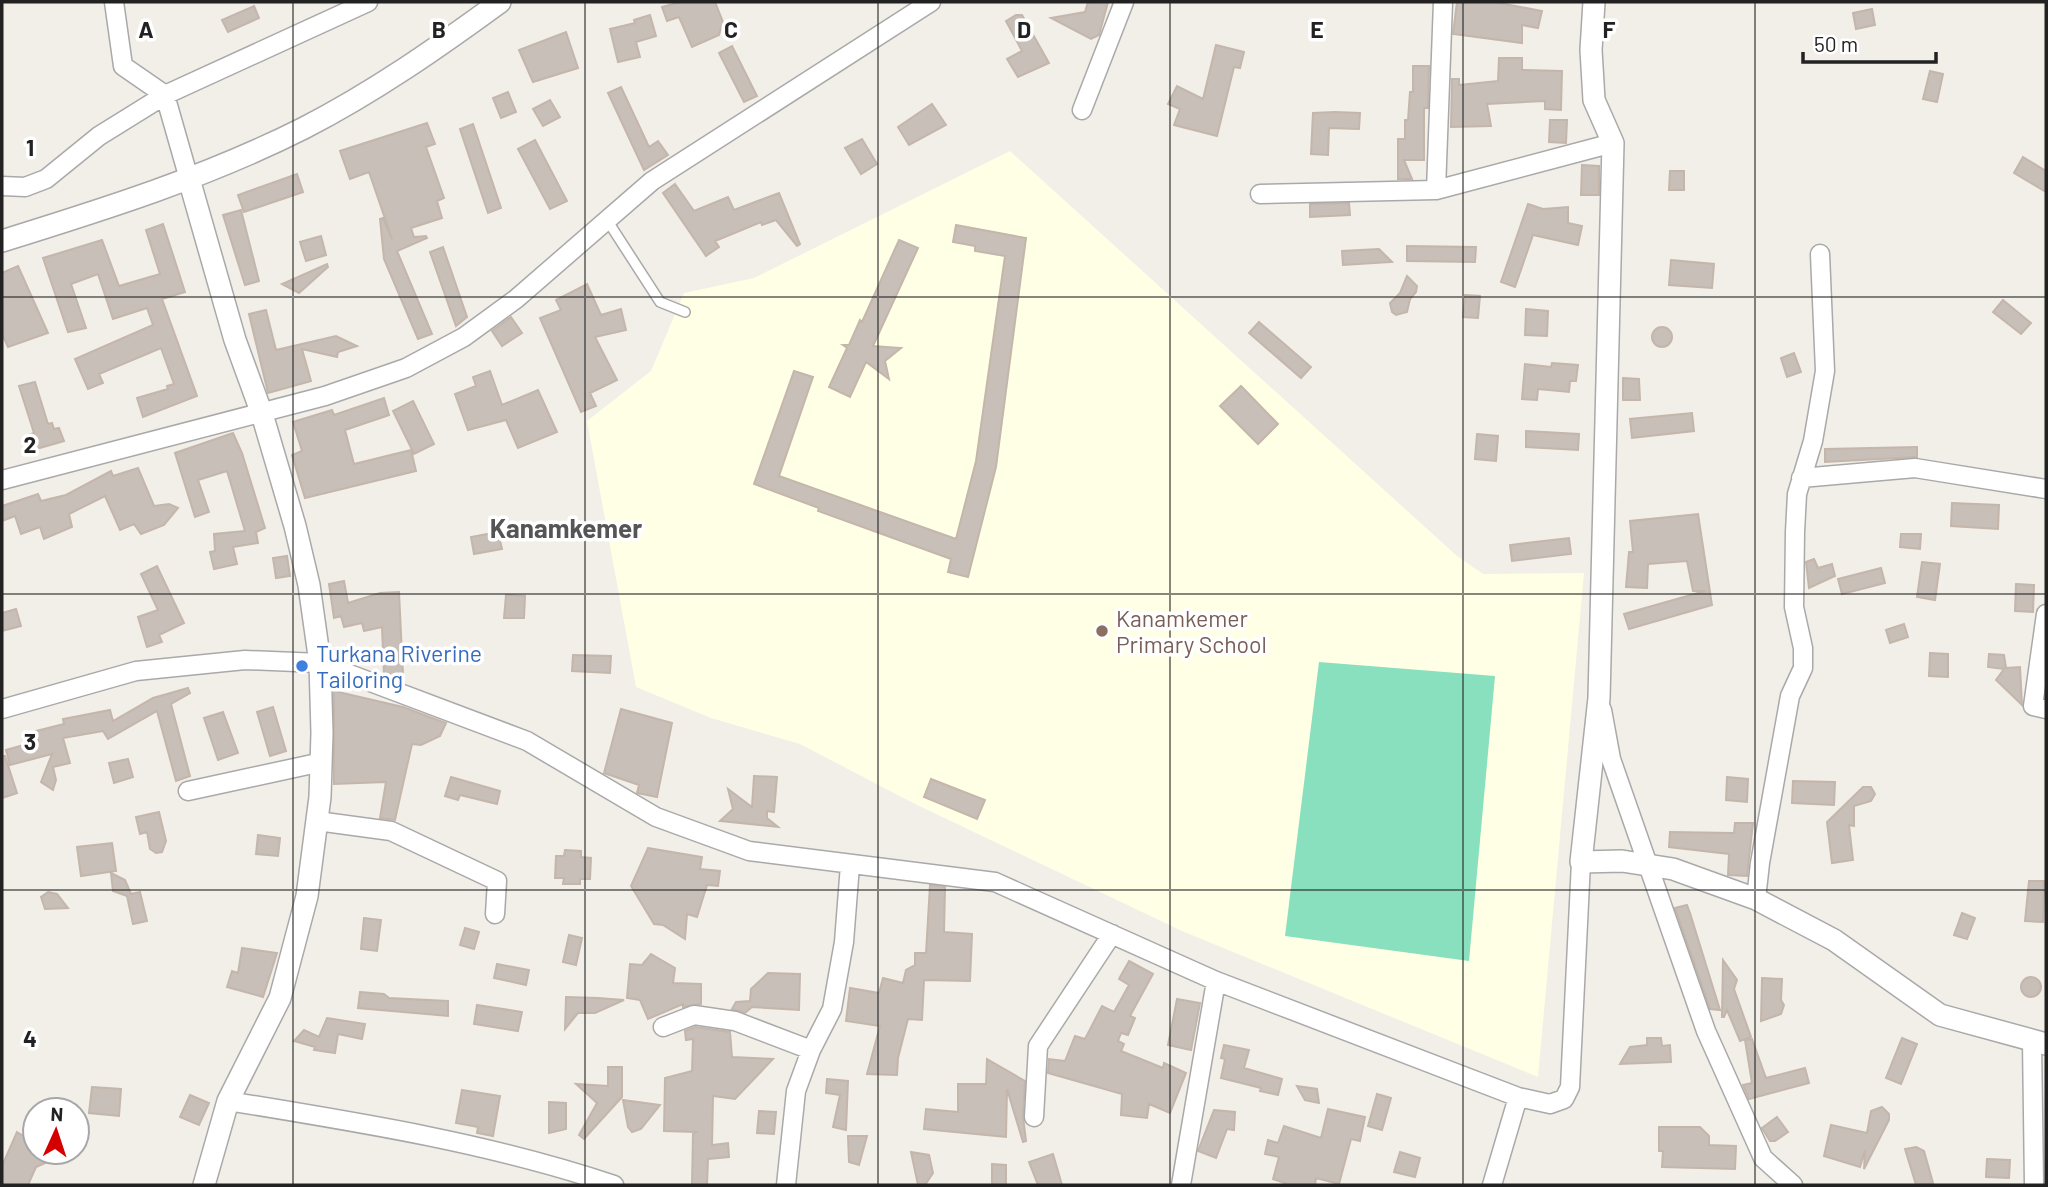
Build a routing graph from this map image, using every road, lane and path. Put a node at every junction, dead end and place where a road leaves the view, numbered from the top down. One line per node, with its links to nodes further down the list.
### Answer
1 (114, 2): 8 (street)
2 (368, 2): 8 (street)
3 (500, 2): 11 (street)
4 (931, 2): 15 (street)
5 (1124, 2): 9 (street)
6 (1443, 2): 13 (street)
7 (1594, 2): 10 (street)
8 (165, 95): 11 (street); 12 (street)
9 (1082, 110)
10 (1613, 143): 13 (street); 25 (street)
11 (189, 179): 16 (street); 19 (street)
12 (2, 187)
13 (1436, 190): 14 (street)
14 (1260, 194)
15 (606, 218): 18 (lane); 19 (street)
16 (2, 241)
17 (1820, 254): 20 (street)
18 (685, 312)
19 (262, 414): 21 (street); 24 (street)
20 (1801, 478): 22 (street); 34 (street)
21 (2, 480)
22 (2046, 489)
23 (2046, 614): 27 (street)
24 (320, 663): 26 (street); 28 (street); 33 (street)
25 (1599, 698): 31 (street); 32 (street)
26 (2, 709)
27 (2046, 709)
28 (322, 762): 29 (street); 30 (street)
29 (188, 791)
30 (317, 821): 35 (street); 42 (street)
31 (1581, 862): 32 (street); 41 (street)
32 (1646, 864): 34 (street); 49 (street)
33 (850, 865): 36 (street); 40 (street)
34 (1756, 900): 39 (street)
35 (495, 914)
36 (1112, 934): 37 (street); 43 (street)
37 (1216, 981): 41 (street); 47 (street)
38 (663, 1027): 40 (street)
39 (2039, 1043): 50 (street)
40 (811, 1050): 46 (street)
41 (1518, 1097): 48 (street)
42 (228, 1101): 44 (street); 45 (street)
43 (1034, 1117)
44 (205, 1185)
45 (614, 1185)
46 (786, 1185)
47 (1181, 1185)
48 (1492, 1185)
49 (1793, 1185)
50 (2034, 1185)

